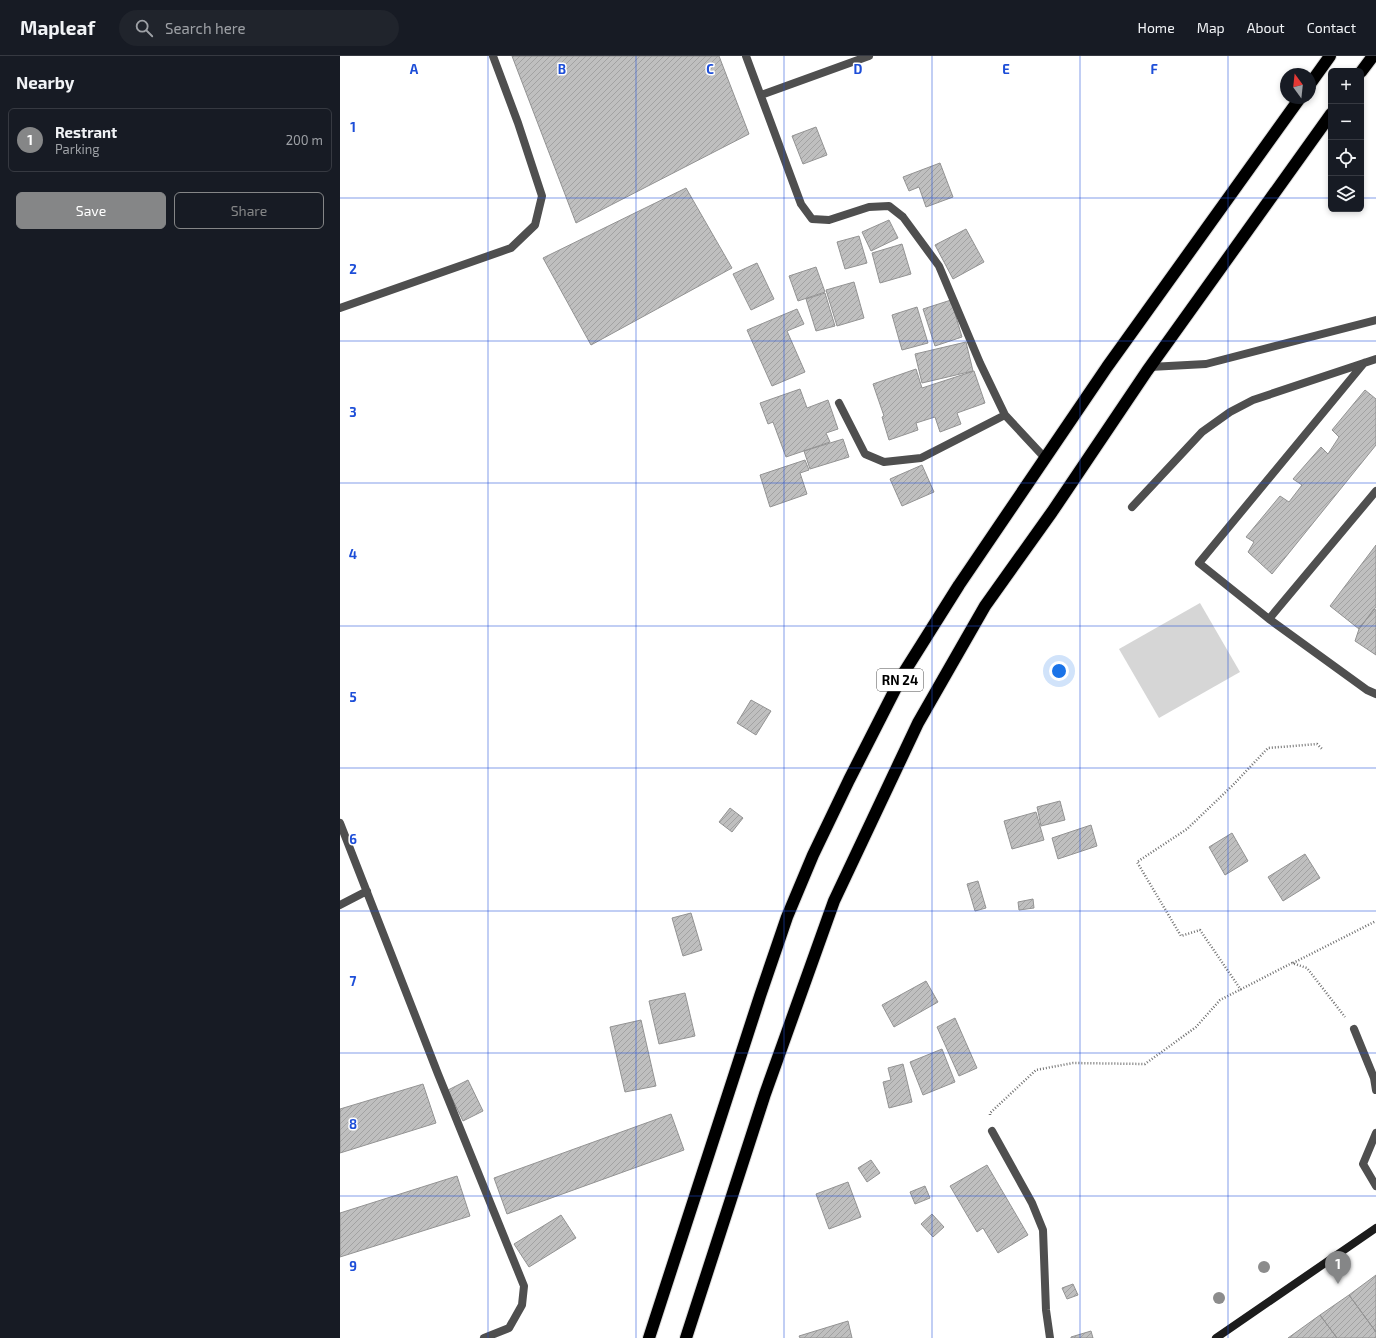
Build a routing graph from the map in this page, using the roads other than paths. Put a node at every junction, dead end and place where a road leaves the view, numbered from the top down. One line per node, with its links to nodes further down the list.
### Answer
1 (493, 56): 11 (street)
2 (746, 56): 8 (street)
3 (869, 56): 8 (street)
4 (1330, 56): 7 (highway)
5 (1373, 56): 6 (highway)
6 (1364, 68)
7 (1316, 76)
8 (761, 95): 17 (street)
9 (1296, 104): 18 (highway, RN 24)
10 (1328, 118): 15 (highway, RN 24)
11 (340, 308)
12 (1376, 320): 15 (street)
13 (1376, 359): 14 (street)
14 (1364, 363): 20 (street); 21 (street)
15 (1150, 367): 34 (highway, RN 24)
16 (839, 403): 17 (street)
17 (1005, 414): 18 (street)
18 (1045, 458): 33 (highway, RN 24)
19 (1376, 491): 21 (street)
20 (1132, 507)
21 (1269, 619): 22 (street)
22 (1376, 694)
23 (340, 823): 24 (street)
24 (367, 891): 25 (street); 32 (street)
25 (340, 905)
26 (1354, 1029): 27 (street)
27 (1376, 1090)
28 (992, 1131): 35 (street)
29 (1376, 1133): 30 (street)
30 (1376, 1186)
31 (1376, 1228): 36 (main road)
32 (484, 1338)
33 (648, 1338)
34 (686, 1338)
35 (1050, 1338)
36 (1216, 1338)

